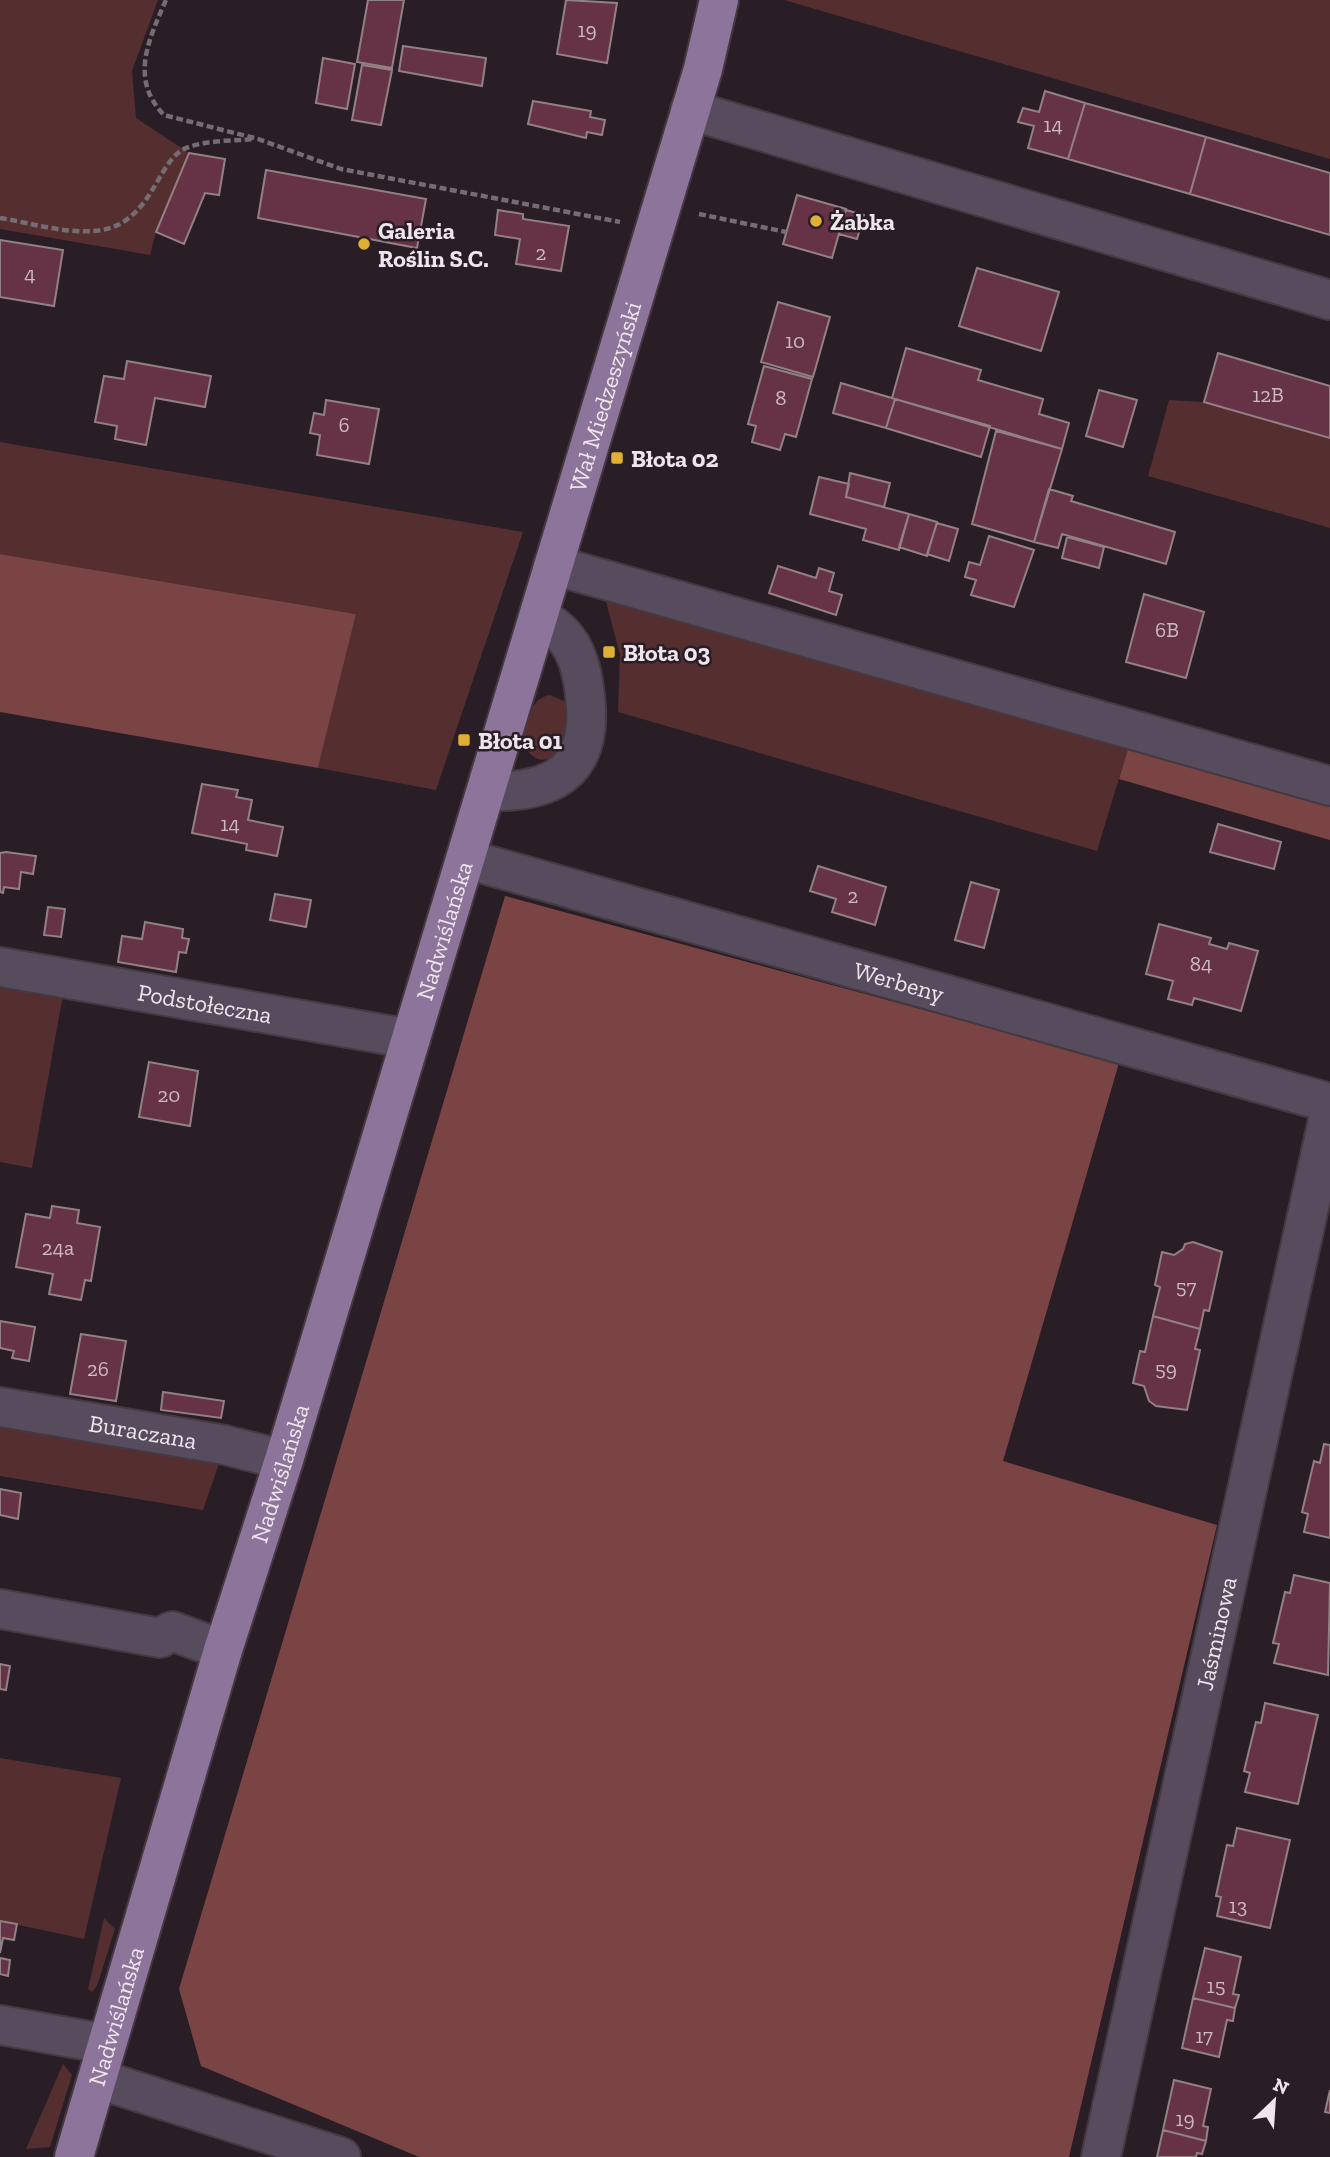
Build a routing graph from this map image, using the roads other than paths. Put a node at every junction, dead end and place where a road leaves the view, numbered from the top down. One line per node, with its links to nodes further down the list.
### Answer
1 (719, 0): 2 (main road, Wał Miedzeszyński)
2 (690, 110): 3 (street); 4 (main road, Wał Miedzeszyński)
3 (1330, 300)
4 (553, 565): 5 (main road, Wał Miedzeszyński); 6 (street)
5 (539, 615): 7 (main road, Wał Miedzeszyński); 7 (street)
6 (1330, 786)
7 (487, 790): 8 (main road, Nadwiślańska)
8 (466, 859): 10 (main road, Nadwiślańska); 11 (street, Werbeny)
9 (0, 967): 10 (street, Podstołeczna)
10 (411, 1039): 14 (main road, Nadwiślańska)
11 (1330, 1103)
12 (1330, 1111): 21 (street, Jaśminowa)
13 (0, 1406): 14 (street, Buraczana)
14 (284, 1460): 16 (main road, Nadwiślańska)
15 (0, 1609): 16 (street)
16 (223, 1650): 18 (main road, Nadwiślańska)
17 (0, 2025): 18 (street)
18 (102, 2062): 19 (main road, Nadwiślańska); 20 (street)
19 (74, 2157)
20 (341, 2157)
21 (1101, 2157)

